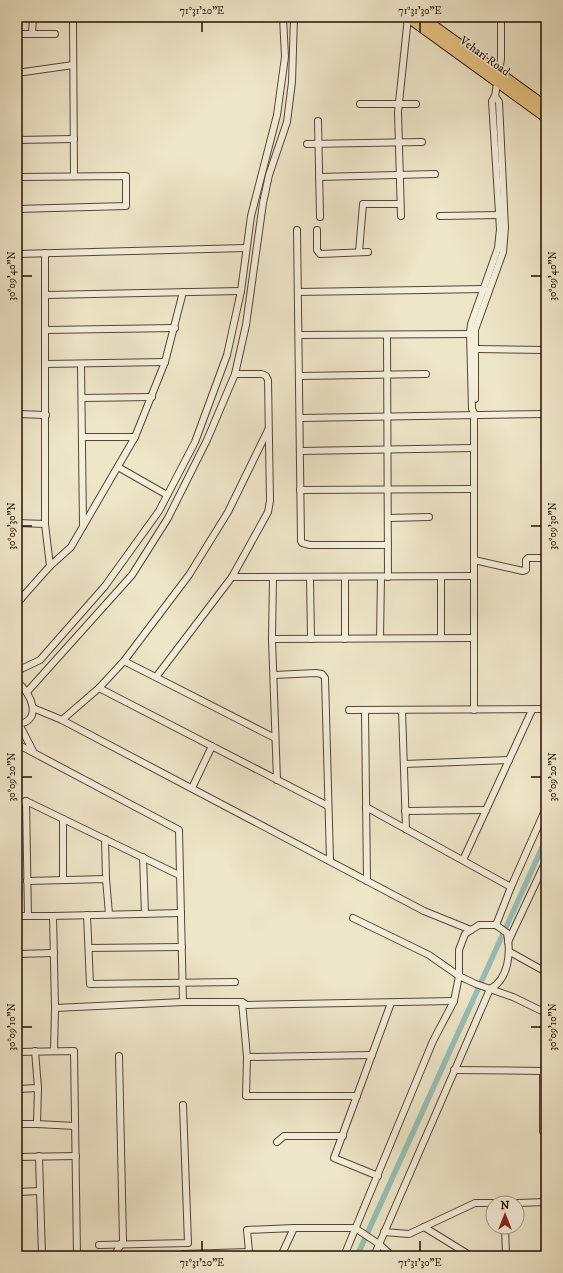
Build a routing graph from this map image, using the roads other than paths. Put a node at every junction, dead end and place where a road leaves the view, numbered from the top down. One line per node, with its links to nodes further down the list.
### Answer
1 (32, 17): 9 (street)
2 (73, 17): 11 (street)
3 (283, 17): 40 (street)
4 (294, 17): 60 (street)
5 (408, 17): 13 (main road, Vehari Road); 16 (street)
6 (421, 17): 13 (main road, Vehari Road)
7 (501, 17): 13 (street)
8 (17, 34): 9 (street)
9 (32, 34): 10 (street)
10 (55, 34)
11 (74, 65): 12 (street); 21 (street)
12 (17, 73)
13 (498, 77): 14 (street); 18 (main road, Vehari Road); 19 (main road, Vehari Road)
14 (495, 96): 34 (street); 52 (street)
15 (360, 104): 16 (street)
16 (399, 104): 17 (street); 23 (street)
17 (416, 104)
18 (546, 107)
19 (546, 117)
20 (318, 121): 26 (street)
21 (74, 139): 22 (street); 29 (street)
22 (17, 140)
23 (399, 142): 24 (street); 26 (street); 28 (street)
24 (422, 142)
25 (307, 144): 26 (street)
26 (318, 144): 31 (street)
27 (435, 174): 28 (street)
28 (400, 175): 31 (street); 32 (street)
29 (74, 176): 30 (street); 33 (street)
30 (17, 177)
31 (319, 177): 37 (street)
32 (400, 204): 35 (street); 41 (street)
33 (17, 209)
34 (500, 215): 36 (street); 45 (street)
35 (401, 216)
36 (440, 216)
37 (320, 217)
38 (297, 230): 48 (street)
39 (317, 230): 41 (street)
40 (246, 248): 43 (street); 46 (street)
41 (360, 252): 42 (street)
42 (368, 252)
43 (45, 253): 44 (street); 49 (street)
44 (17, 254)
45 (485, 289): 48 (street); 52 (street)
46 (241, 291): 47 (street); 82 (street)
47 (183, 292): 49 (street); 50 (street)
48 (298, 292): 53 (street)
49 (45, 295): 51 (street)
50 (175, 328): 51 (street); 57 (street)
51 (46, 330): 58 (street)
52 (473, 333): 54 (street); 55 (street); 67 (street)
53 (299, 335): 54 (street); 63 (street)
54 (387, 335): 61 (street)
55 (475, 349): 56 (street); 67 (street)
56 (546, 350)
57 (165, 362): 59 (street); 64 (street)
58 (46, 364): 59 (street); 69 (street)
59 (81, 364): 65 (street)
60 (235, 374): 72 (street); 114 (street)
61 (387, 374): 62 (street); 63 (street); 70 (street)
62 (426, 374)
63 (300, 376): 71 (street)
64 (152, 397): 65 (street); 74 (street)
65 (82, 398): 73 (street)
66 (17, 414): 69 (street)
67 (474, 414): 68 (street); 70 (street); 75 (street)
68 (546, 414)
69 (46, 415): 86 (street)
70 (388, 417): 71 (street); 77 (street)
71 (300, 418): 76 (street)
72 (269, 428): 93 (street); 108 (street)
73 (82, 437): 74 (street); 87 (street)
74 (135, 437): 78 (street)
75 (474, 448): 77 (street); 79 (street)
76 (300, 451): 77 (street); 80 (street)
77 (388, 451): 81 (street)
78 (118, 466): 82 (street); 87 (street)
79 (474, 489): 81 (street); 90 (street)
80 (300, 490): 81 (street); 88 (street)
81 (388, 490): 84 (street)
82 (167, 495): 109 (street)
83 (429, 517): 84 (street)
84 (388, 518): 88 (street)
85 (17, 523): 86 (street)
86 (45, 524): 91 (street)
87 (83, 526): 91 (street)
88 (388, 545): 98 (street)
89 (546, 558): 90 (street)
90 (474, 560): 92 (street)
91 (50, 566): 101 (street)
92 (474, 576): 99 (street); 104 (street)
93 (232, 577): 94 (street); 111 (street)
94 (273, 577): 95 (street); 105 (street)
95 (310, 577): 96 (street); 106 (street)
96 (345, 577): 97 (street); 107 (street)
97 (381, 577): 98 (street); 102 (street)
98 (388, 577): 99 (street)
99 (441, 577): 103 (street)
100 (17, 589): 101 (street)
101 (19, 601)
102 (380, 638): 103 (street); 107 (street)
103 (440, 638): 104 (street)
104 (474, 638): 120 (street)
105 (272, 639): 106 (street); 110 (street)
106 (311, 639): 107 (street)
107 (345, 639)
108 (124, 661): 111 (street); 113 (street)
109 (17, 671)
110 (274, 675): 124 (street); 134 (street)
111 (156, 677): 124 (street)
112 (17, 682): 114 (street)
113 (99, 688): 122 (street); 126 (street)
114 (27, 692): 115 (street)
115 (33, 708): 122 (street); 123 (street)
116 (546, 709): 121 (street)
117 (349, 710): 118 (street)
118 (365, 710): 119 (street); 135 (street)
119 (402, 710): 120 (street); 129 (street)
120 (474, 710): 121 (street)
121 (532, 710): 128 (street)
122 (62, 720): 131 (street)
123 (18, 724): 127 (street)
124 (276, 738): 130 (street)
125 (17, 744): 127 (street)
126 (212, 746): 130 (street); 131 (street)
127 (34, 752): 146 (street)
128 (509, 760): 129 (street); 137 (street)
129 (404, 764): 138 (street)
130 (277, 780): 134 (street)
131 (192, 788): 143 (street)
132 (26, 801): 133 (street); 139 (street); 149 (street)
133 (17, 804)
134 (328, 806): 143 (street)
135 (366, 807): 140 (street); 150 (street)
136 (546, 808): 151 (street)
137 (486, 810): 138 (street); 144 (street)
138 (405, 811): 140 (street)
139 (64, 819): 141 (street); 148 (street)
140 (406, 829): 144 (street)
141 (105, 839): 142 (street); 147 (street)
142 (143, 857): 146 (street); 154 (street)
143 (330, 860): 150 (street)
144 (462, 860): 151 (street)
145 (546, 861): 162 (street)
146 (179, 875): 152 (street)
147 (106, 879): 148 (street); 153 (street)
148 (63, 880): 149 (street)
149 (27, 881): 157 (street)
150 (367, 881): 161 (street)
151 (511, 887): 160 (street)
152 (181, 913): 154 (street); 163 (street)
153 (109, 914): 154 (street); 155 (street)
154 (145, 914)
155 (87, 915): 158 (street); 164 (street)
156 (17, 916): 157 (street)
157 (28, 916): 158 (street)
158 (53, 916): 166 (street)
159 (354, 918): 169 (street)
160 (496, 925): 161 (street); 162 (street)
161 (471, 930): 169 (street)
162 (508, 942): 165 (street)
163 (182, 947): 164 (street); 171 (street)
164 (89, 948): 171 (street)
165 (510, 952): 168 (street); 172 (street)
166 (54, 953): 167 (street); 177 (street)
167 (17, 954)
168 (546, 972)
169 (459, 976): 172 (street); 173 (street)
170 (235, 982): 171 (street)
171 (183, 983): 174 (street)
172 (490, 989): 178 (street); 185 (street)
173 (454, 1001): 176 (street); 200 (street)
174 (183, 1002): 175 (street); 177 (street)
175 (242, 1002): 176 (street); 184 (street)
176 (392, 1003): 182 (street)
177 (54, 1008): 180 (street)
178 (546, 1012)
179 (35, 1051): 180 (street); 181 (street); 187 (street)
180 (54, 1051): 193 (street)
181 (17, 1052)
182 (372, 1055): 184 (street); 189 (street)
183 (119, 1056): 211 (street)
184 (247, 1056): 189 (street)
185 (454, 1070): 186 (street); 209 (street)
186 (545, 1071): 194 (street)
187 (38, 1088): 188 (street); 192 (street)
188 (17, 1089)
189 (357, 1096): 195 (street)
190 (183, 1105): 212 (street)
191 (17, 1124): 192 (street)
192 (37, 1124): 193 (street)
193 (75, 1126): 198 (street)
194 (546, 1131)
195 (343, 1136): 196 (street); 200 (street)
196 (277, 1142)
197 (39, 1156): 198 (street); 199 (street); 201 (street)
198 (76, 1156): 218 (street)
199 (17, 1157)
200 (378, 1176): 208 (street)
201 (40, 1191): 202 (street); 217 (street)
202 (17, 1192)
203 (546, 1202): 205 (street)
204 (485, 1203): 206 (street)
205 (525, 1203)
206 (424, 1227): 209 (street); 224 (street)
207 (294, 1228): 208 (street); 215 (street); 220 (street)
208 (356, 1228): 213 (street); 221 (street)
209 (384, 1232): 213 (street)
210 (505, 1235): 225 (street)
211 (121, 1244): 212 (street); 214 (street); 219 (street)
212 (183, 1244): 216 (street)
213 (379, 1244): 222 (street); 223 (street)
214 (99, 1245)
215 (248, 1254): 216 (street)
216 (183, 1255)
217 (42, 1256)
218 (77, 1256)
219 (114, 1256)
220 (281, 1256)
221 (344, 1256)
222 (374, 1256)
223 (392, 1256)
224 (471, 1256)
225 (506, 1256)

